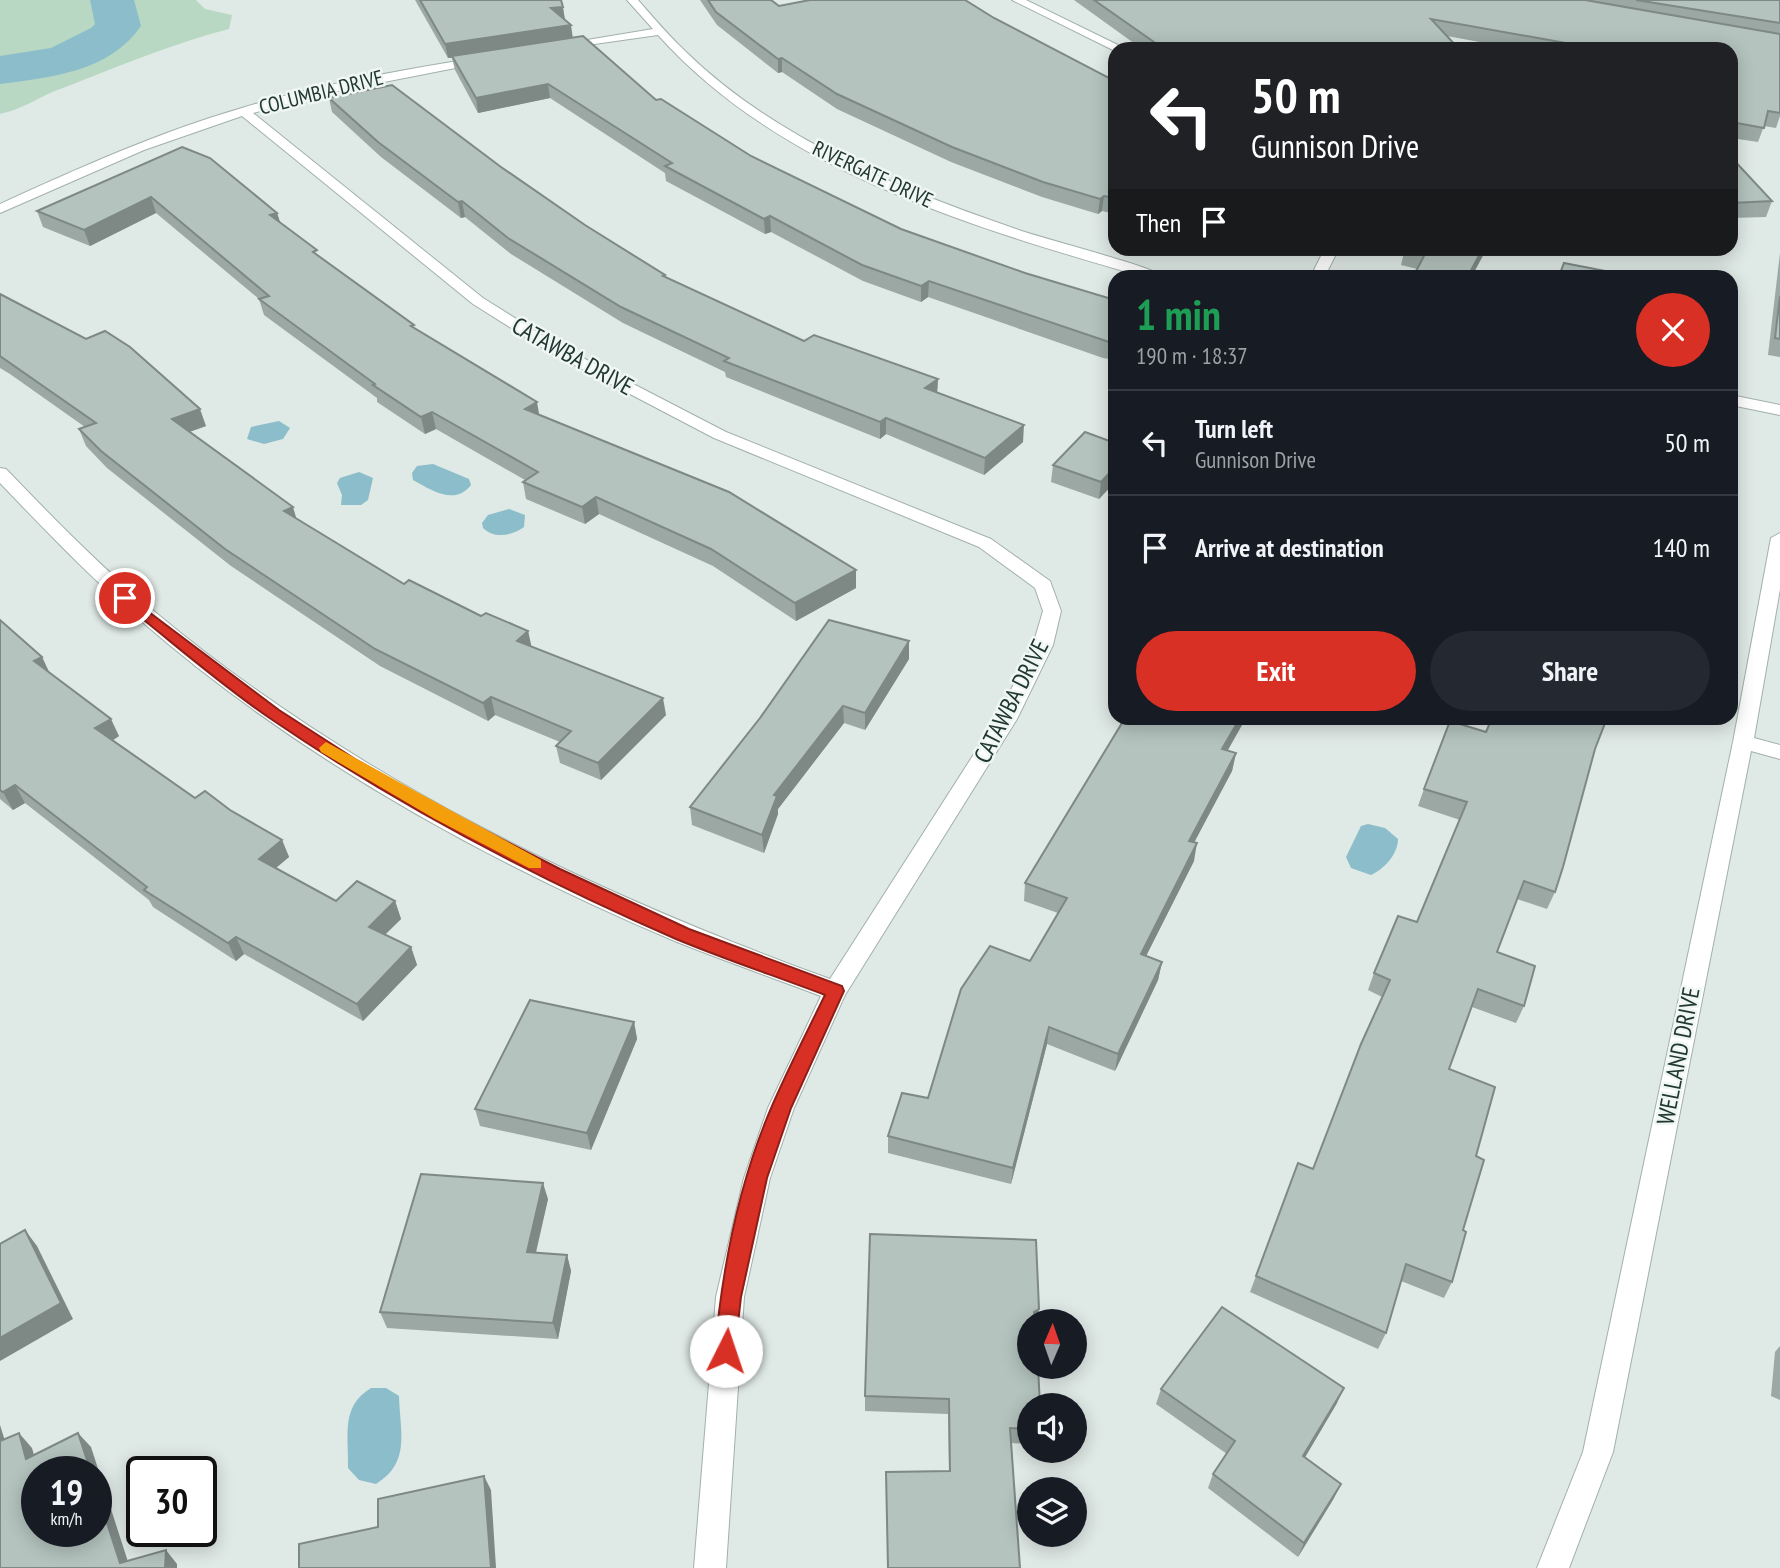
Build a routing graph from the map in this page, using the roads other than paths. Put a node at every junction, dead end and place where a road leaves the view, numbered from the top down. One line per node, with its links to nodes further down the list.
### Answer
1 (632, 0): 3 (street, RIVERGATE DRIVE)
2 (1017, 0): 4 (street)
3 (657, 32): 5 (street); 9 (street, RIVERGATE DRIVE)
4 (1108, 44)
5 (545, 50)
6 (493, 59): 7 (street, COLUMBIA DRIVE)
7 (243, 111): 8 (street, COLUMBIA DRIVE); 16 (street, CATAWBA DRIVE)
8 (0, 209)
9 (1136, 270)
10 (1738, 401): 11 (street)
11 (1780, 410)
12 (0, 473): 16 (street)
13 (1780, 538): 14 (street, WELLAND DRIVE)
14 (1742, 742): 15 (street); 18 (street, WELLAND DRIVE)
15 (1780, 752)
16 (835, 991): 17 (street, CATAWBA DRIVE)
17 (710, 1568)
18 (1553, 1568)

